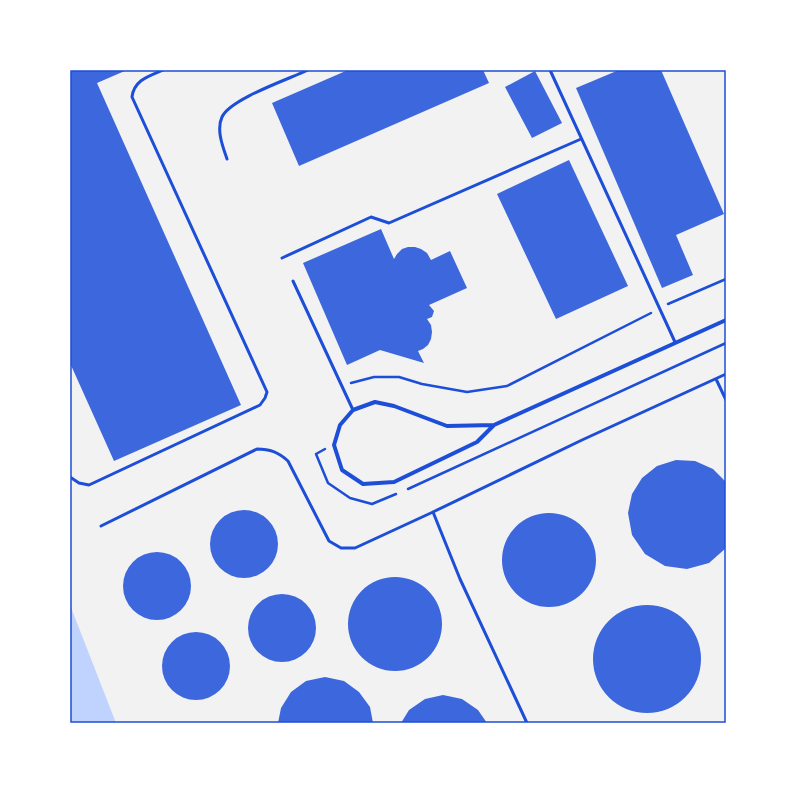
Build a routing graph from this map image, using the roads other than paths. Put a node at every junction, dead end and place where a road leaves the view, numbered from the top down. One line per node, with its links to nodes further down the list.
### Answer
1 (163, 70): 15 (lane)
2 (308, 70): 5 (lane)
3 (550, 70): 4 (lane)
4 (581, 138): 6 (lane); 9 (lane)
5 (227, 159)
6 (282, 258)
7 (293, 281): 13 (lane)
8 (726, 320): 9 (street)
9 (674, 342): 14 (street)
10 (726, 374): 11 (lane)
11 (716, 379): 12 (lane); 16 (lane)
12 (726, 400)
13 (353, 410): 14 (street); 14 (street)
14 (494, 425)
15 (70, 477)
16 (433, 512): 17 (lane); 18 (lane)
17 (101, 526)
18 (527, 723)

